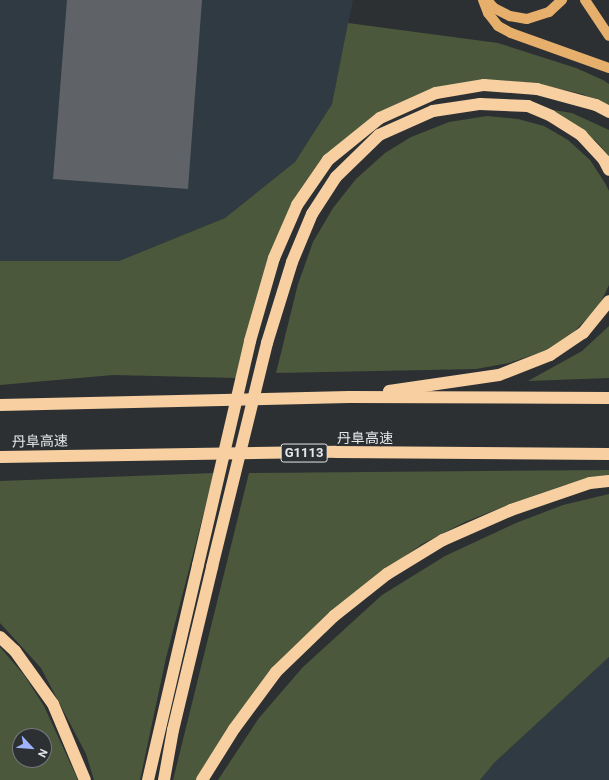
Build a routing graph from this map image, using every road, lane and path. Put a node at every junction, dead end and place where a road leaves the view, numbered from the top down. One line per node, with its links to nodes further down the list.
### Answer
1 (483, 0): 6 (main road)
2 (487, 0): 3 (main road)
3 (562, 0)
4 (584, 0): 5 (main road)
5 (609, 36)
6 (609, 68)
7 (609, 112): 18 (highway, bridge)
8 (609, 170): 19 (highway, bridge)
9 (609, 301): 10 (highway)
10 (349, 396): 11 (highway); 12 (highway)
11 (609, 398)
12 (0, 405)
13 (609, 454): 14 (highway, 丹阜高速 / G1113)
14 (0, 457)
15 (609, 481): 20 (highway)
16 (0, 637): 17 (highway)
17 (85, 780)
18 (148, 780)
19 (164, 780)
20 (202, 780)

